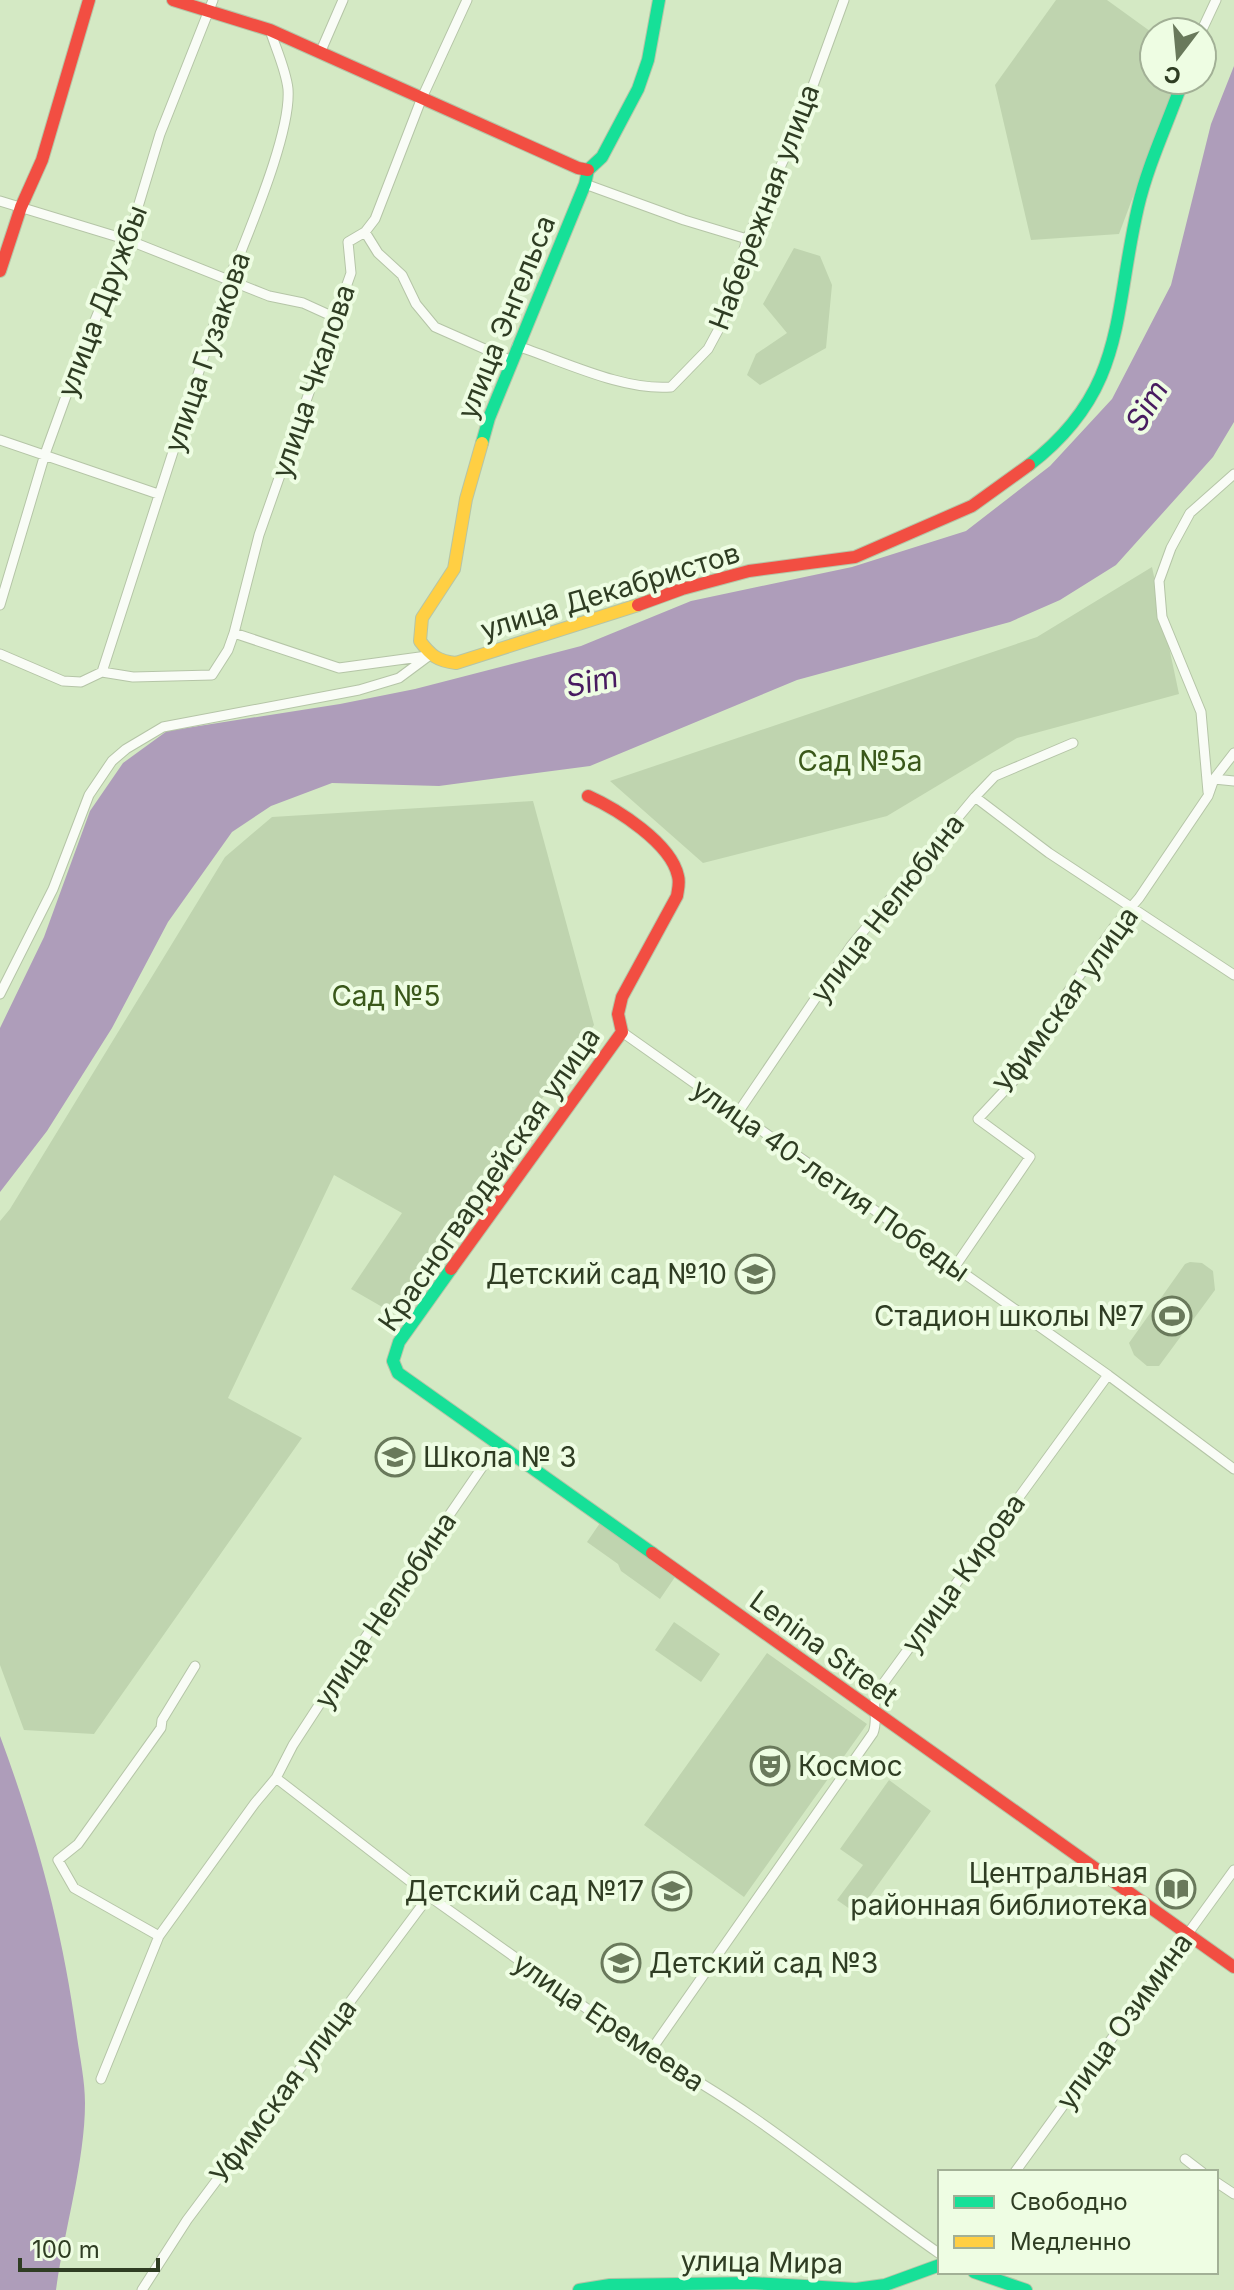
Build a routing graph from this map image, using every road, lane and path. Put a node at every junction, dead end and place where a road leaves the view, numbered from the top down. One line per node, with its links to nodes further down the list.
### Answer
1 (173, 0): 7 (street)
2 (343, 0): 9 (street)
3 (467, 0): 11 (street, улица Чкалова)
4 (659, 0): 12 (street, улица Энгельса)
5 (844, 0): 17 (street, Набережная улица)
6 (88, 2): 15 (street)
7 (211, 5): 8 (street); 18 (street, улица Дружбы)
8 (270, 30): 9 (street); 20 (street, улица Гузакова)
9 (320, 53): 11 (street)
10 (1178, 96): 31 (street, улица Декабристов)
11 (421, 100): 12 (street); 16 (street, улица Чкалова)
12 (588, 170): 13 (street, улица Энгельса)
13 (585, 184): 17 (street); 22 (street, улица Энгельса)
14 (0, 201): 15 (street)
15 (21, 207): 18 (street); 19 (street)
16 (365, 232): 21 (street, улица Чкалова); 23 (street)
17 (747, 239): 22 (street, Набережная улица)
18 (128, 240): 20 (street); 25 (street, улица Дружбы)
19 (0, 271)
20 (226, 280): 21 (street); 27 (street, улица Гузакова)
21 (336, 318): 29 (street, улица Чкалова)
22 (517, 346): 23 (street, улица Энгельса)
23 (512, 361): 31 (street, улица Энгельса)
24 (0, 440): 25 (street)
25 (45, 454): 27 (street); 28 (street, улица Дружбы)
26 (1234, 474): 38 (street)
27 (158, 494): 32 (street, улица Гузакова)
28 (0, 605)
29 (234, 633): 31 (street); 32 (street, улица Чкалова)
30 (0, 654): 32 (street)
31 (430, 655): 42 (street)
32 (102, 672)
33 (1073, 743): 39 (street, улица Нелюбина)
34 (1234, 753): 35 (street, Уфимская улица)
35 (1214, 779): 36 (street); 38 (street, Уфимская улица)
36 (1234, 781)
37 (588, 796): 43 (street, Красногвардейская улица)
38 (1208, 796): 40 (street, Уфимская улица)
39 (975, 797): 40 (street); 44 (street, улица Нелюбина)
40 (1132, 908): 41 (street); 45 (street, Уфимская улица)
41 (1234, 975)
42 (0, 994)
43 (622, 1032): 44 (street, улица 40-летия Победы); 46 (street, Красногвардейская улица)
44 (737, 1114): 45 (street, улица 40-летия Победы)
45 (954, 1268): 47 (street, улица 40-летия Победы)
46 (393, 1361): 48 (street, Lenina Street)
47 (1108, 1375): 49 (street, улица 40-летия Победы); 51 (street, улица Кирова)
48 (498, 1444): 51 (street, Lenina Street); 52 (street, улица Нелюбина)
49 (1234, 1469)
50 (195, 1666): 56 (street)
51 (876, 1715): 55 (street, Lenina Street); 58 (street, улица Кирова)
52 (279, 1781): 54 (street, улица Еремеева); 56 (street, улица Нелюбина)
53 (1234, 1870): 55 (street, улица Озимина)
54 (429, 1896): 58 (street, улица Еремеева); 66 (street, Уфимская улица)
55 (1188, 1934): 57 (street, Lenina Street); 61 (street, улица Озимина)
56 (159, 1936): 59 (street, улица Нелюбина)
57 (1234, 1967)
58 (649, 2053): 63 (street, улица Еремеева)
59 (101, 2079)
60 (1185, 2159): 62 (street)
61 (1016, 2170)
62 (1199, 2170)
63 (938, 2253)
64 (938, 2266): 67 (street, улица Мира)
65 (980, 2274): 68 (street)
66 (142, 2290)
67 (579, 2290)
68 (1026, 2290)

